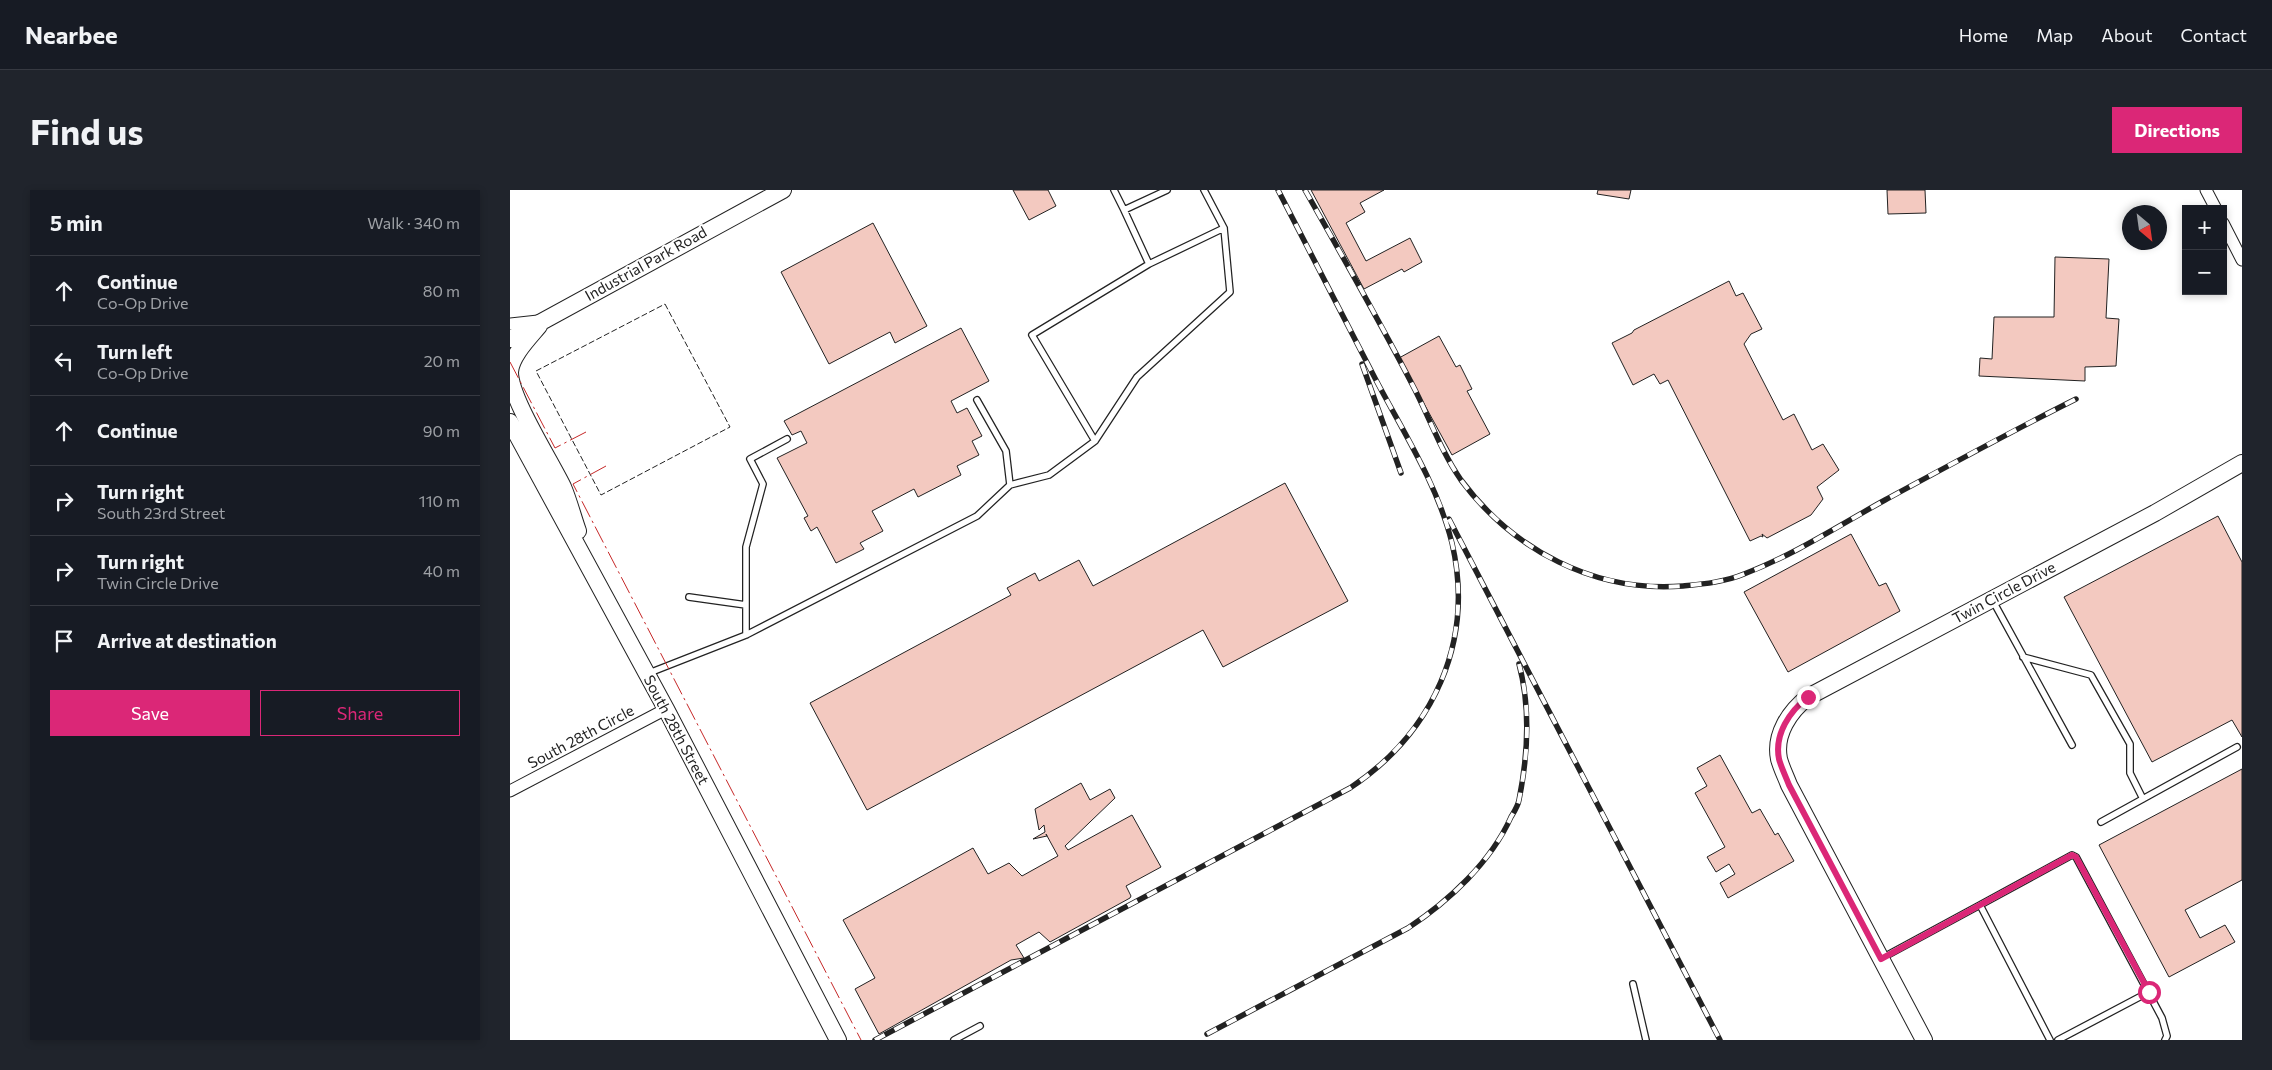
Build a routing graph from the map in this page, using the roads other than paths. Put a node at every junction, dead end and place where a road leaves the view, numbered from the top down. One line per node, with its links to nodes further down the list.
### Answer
1 (783, 190): 12 (street, Industrial Park Road)
2 (1114, 190): 7 (lane)
3 (1167, 190): 7 (lane)
4 (1204, 190): 8 (lane)
5 (2206, 190): 6 (street)
6 (2214, 205)
7 (1124, 210): 11 (lane)
8 (1224, 228): 11 (lane); 18 (lane)
9 (2227, 231): 10 (street)
10 (2242, 260)
11 (1149, 264): 18 (lane)
12 (543, 321): 13 (street); 14 (street, Industrial Park Road); 21 (street)
13 (510, 324)
14 (510, 339)
15 (977, 400): 20 (lane)
16 (510, 422): 21 (street, South 28th Street)
17 (787, 439): 24 (lane)
18 (1094, 440): 20 (lane)
19 (2242, 463): 23 (street, Twin Circle Drive)
20 (1010, 486): 25 (lane)
21 (589, 566): 27 (street, South 28th Street)
22 (689, 597): 24 (lane)
23 (1992, 599): 26 (lane); 35 (street, Twin Circle Drive)
24 (746, 605): 25 (lane)
25 (746, 635): 27 (lane)
26 (2023, 657): 29 (lane); 32 (lane)
27 (647, 674): 28 (street, South 28th Street)
28 (666, 709): 31 (street, South 28th Circle); 39 (street, South 28th Street)
29 (2072, 745)
30 (2236, 747): 32 (lane)
31 (510, 791)
32 (2143, 798): 33 (lane)
33 (2101, 822)
34 (1980, 905): 35 (lane); 37 (lane); 43 (lane)
35 (1881, 959): 42 (street)
36 (1633, 984): 41 (lane)
37 (2149, 992): 44 (lane); 45 (lane)
38 (980, 1026): 40 (lane)
39 (838, 1040)
40 (954, 1040)
41 (1646, 1040)
42 (1924, 1040)
43 (2050, 1040)
44 (2058, 1040)
45 (2165, 1040)

